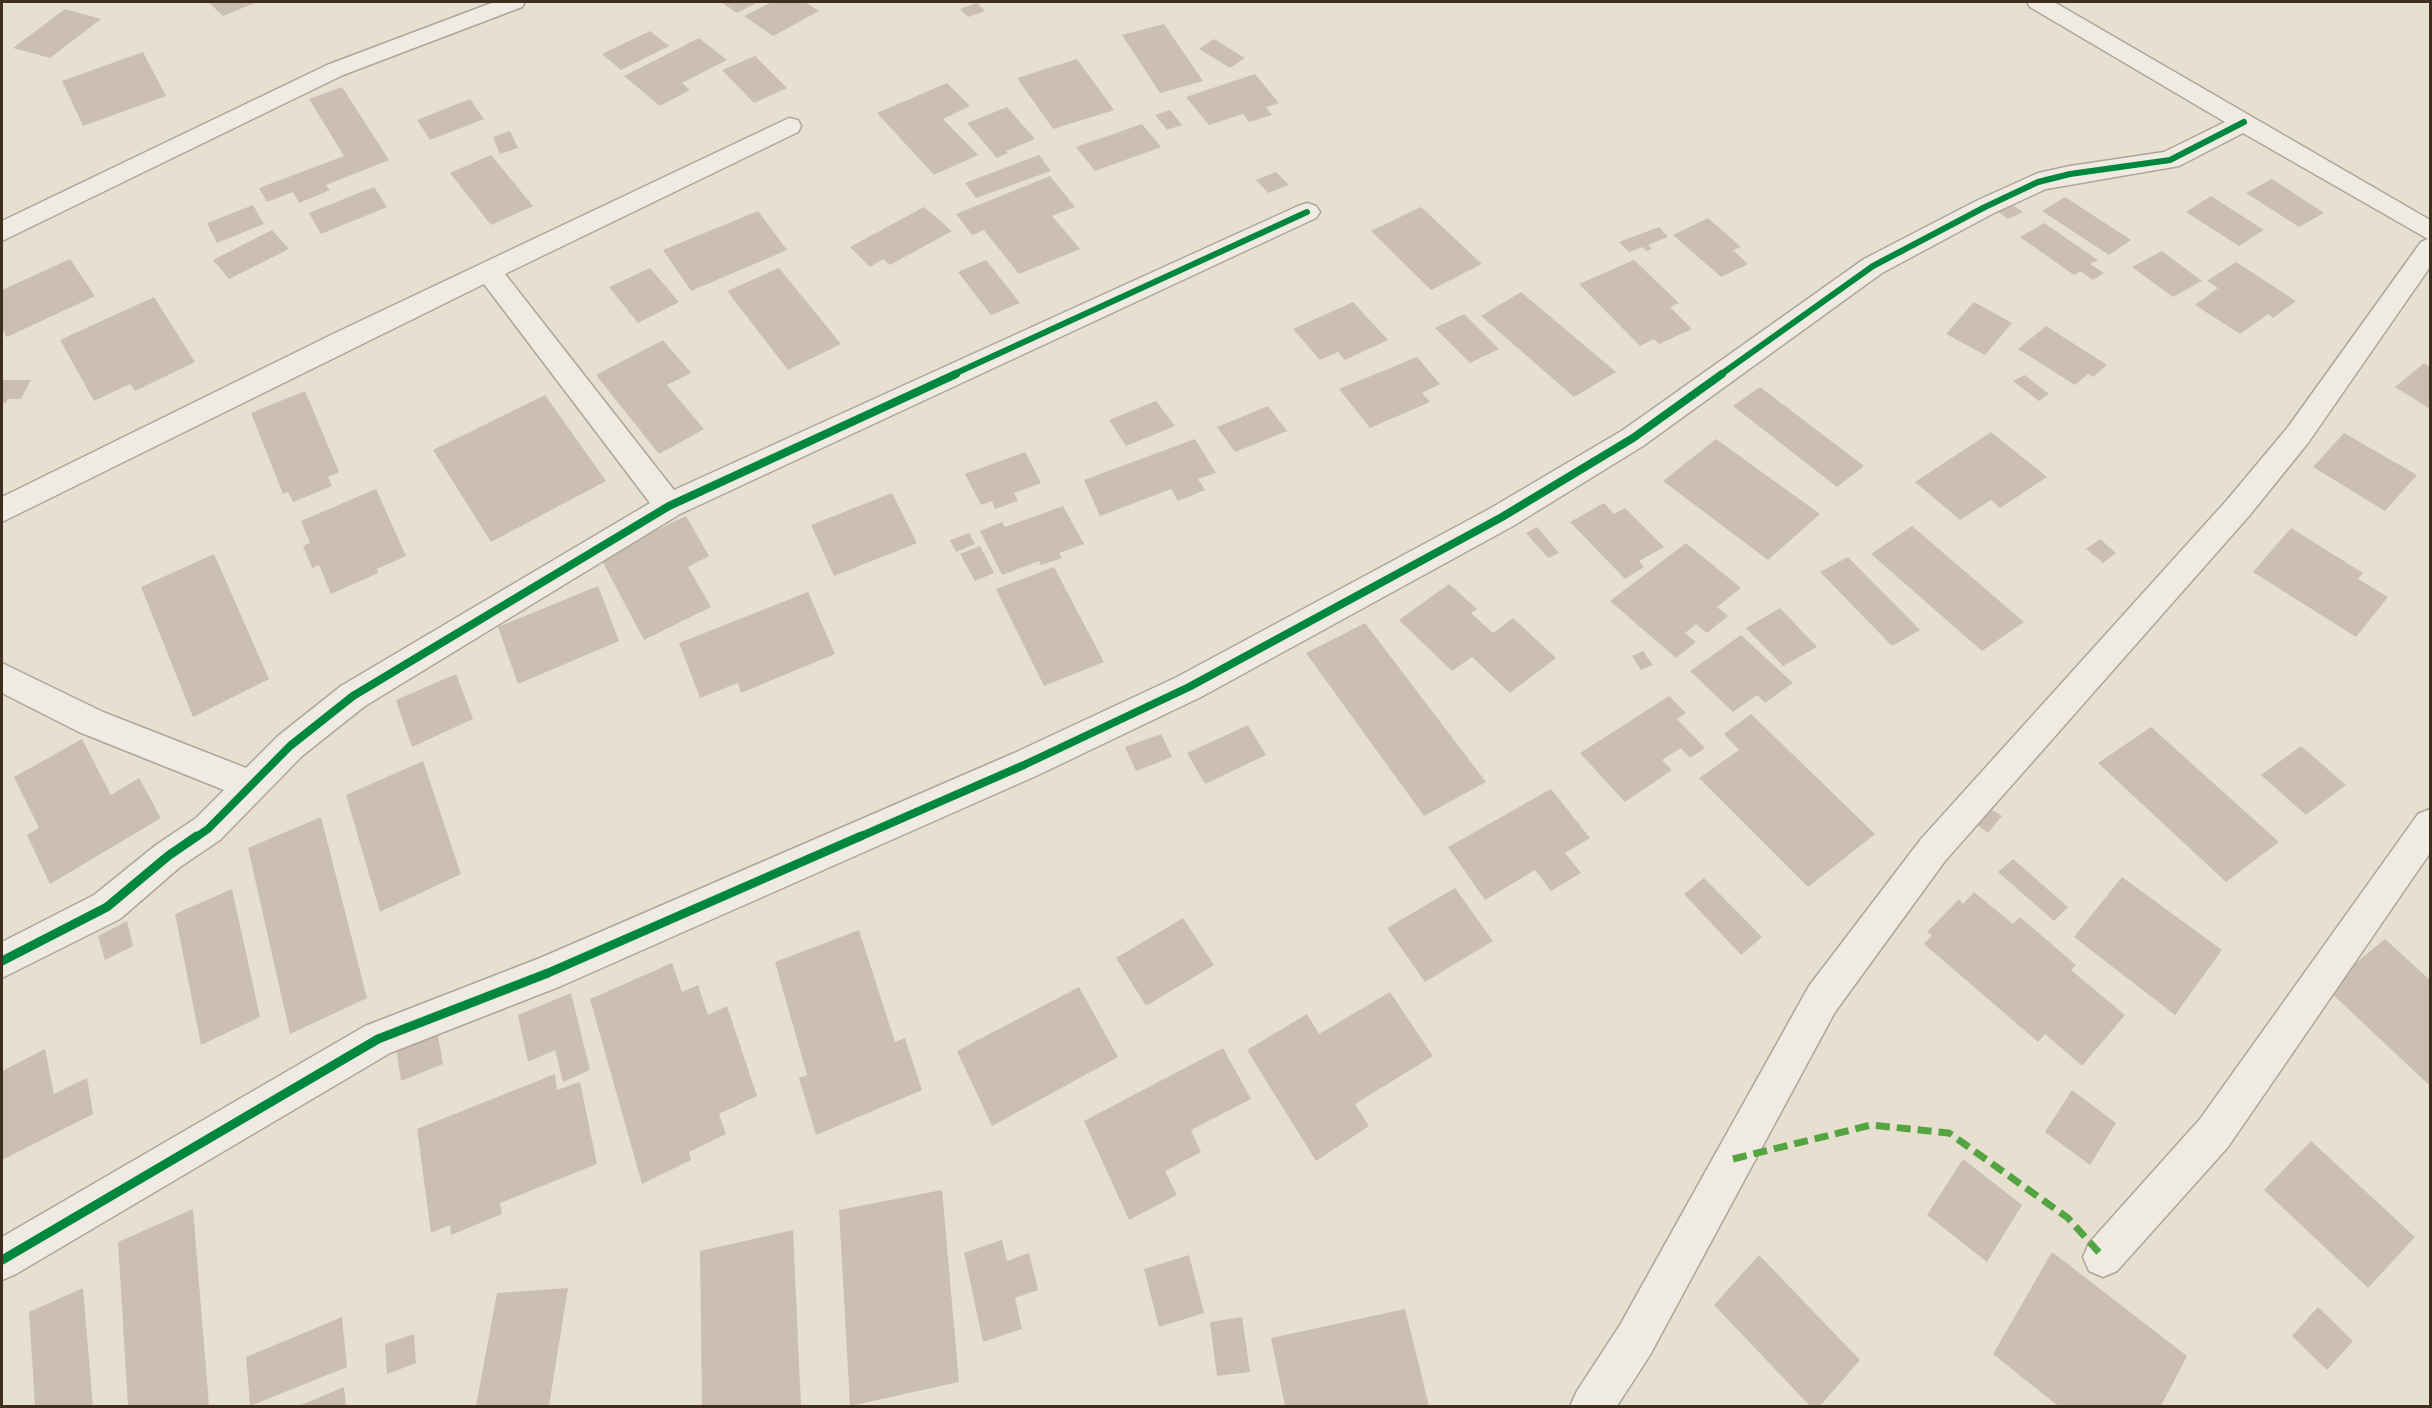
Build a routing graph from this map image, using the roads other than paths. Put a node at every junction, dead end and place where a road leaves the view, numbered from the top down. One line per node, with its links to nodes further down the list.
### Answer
1 (514, 2): 9 (street)
2 (2038, 2): 3 (street)
3 (2244, 122): 7 (street); 19 (street)
4 (789, 126): 11 (street)
5 (2430, 199): 7 (street)
6 (1307, 212): 12 (street)
7 (2407, 217): 8 (street)
8 (2430, 231)
9 (2, 232)
10 (2430, 248): 20 (street)
11 (489, 272): 12 (street); 13 (street)
12 (669, 506): 15 (street)
13 (2, 510)
14 (2, 677): 15 (street)
15 (253, 786): 17 (street)
16 (2430, 825): 18 (street)
17 (2, 961)
18 (2103, 1257)
19 (2, 1260)
20 (1592, 1407)

